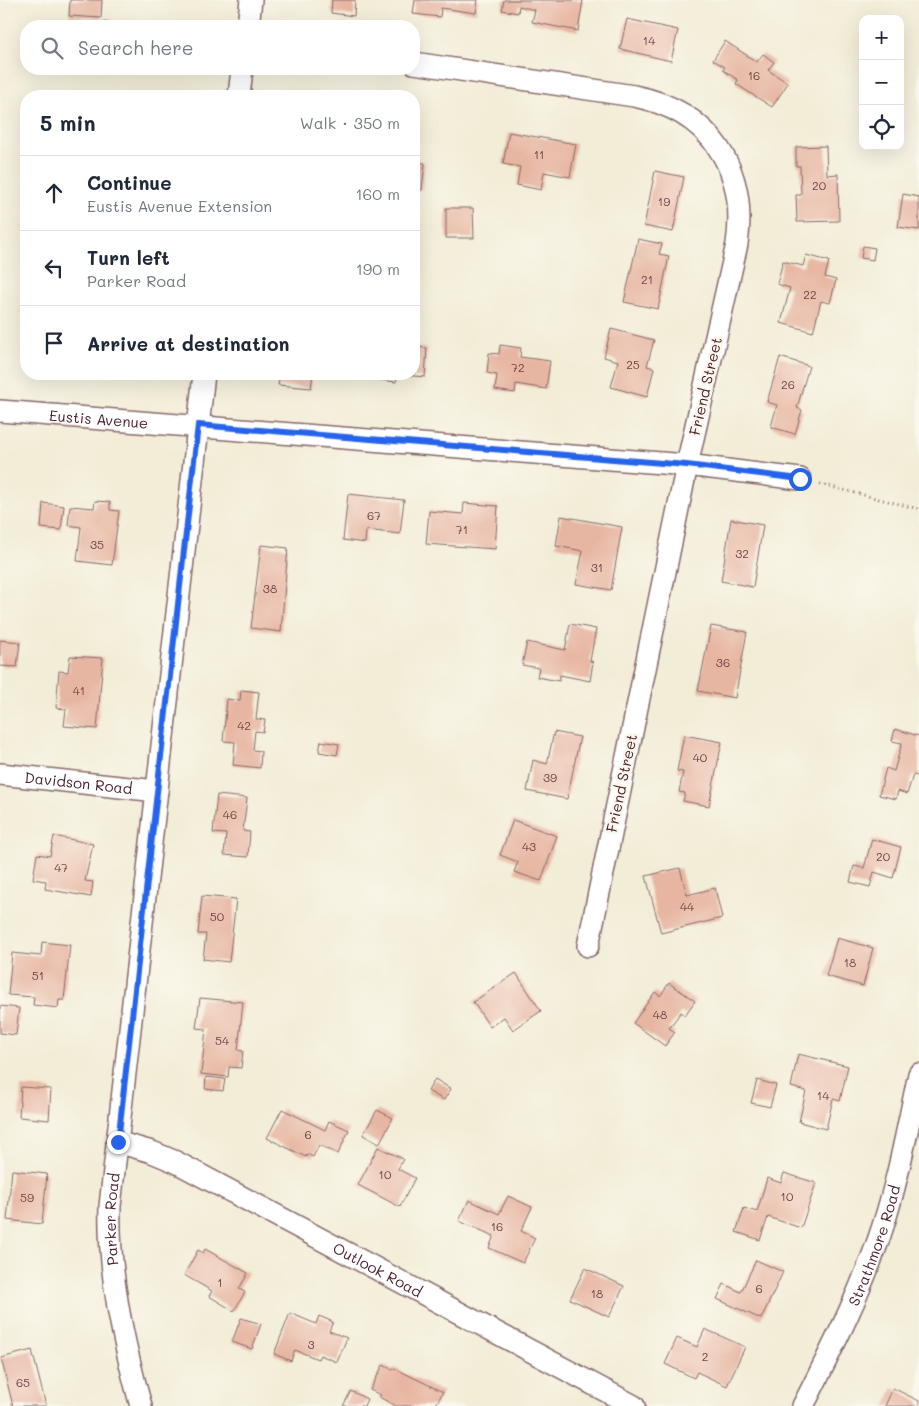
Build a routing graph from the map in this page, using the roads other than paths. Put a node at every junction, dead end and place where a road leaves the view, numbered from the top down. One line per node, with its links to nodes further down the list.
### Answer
1 (250, 0): 2 (street)
2 (248, 20)
3 (420, 64): 9 (street, Friend Street)
4 (241, 75): 5 (street)
5 (240, 90)
6 (203, 380): 8 (street, Parker Road)
7 (0, 411): 8 (street, Eustis Avenue)
8 (198, 425): 9 (street, Eustis Avenue); 12 (street, Parker Road)
9 (687, 465): 10 (street, Eustis Avenue); 13 (street, Friend Street)
10 (800, 479)
11 (0, 774): 12 (street, Davidson Road)
12 (157, 791): 15 (street, Parker Road)
13 (588, 946)
14 (919, 1074): 18 (street, Strathmore Road)
15 (118, 1142): 16 (street, Parker Road); 17 (street, Outlook Road)
16 (141, 1406)
17 (634, 1406)
18 (803, 1406)

